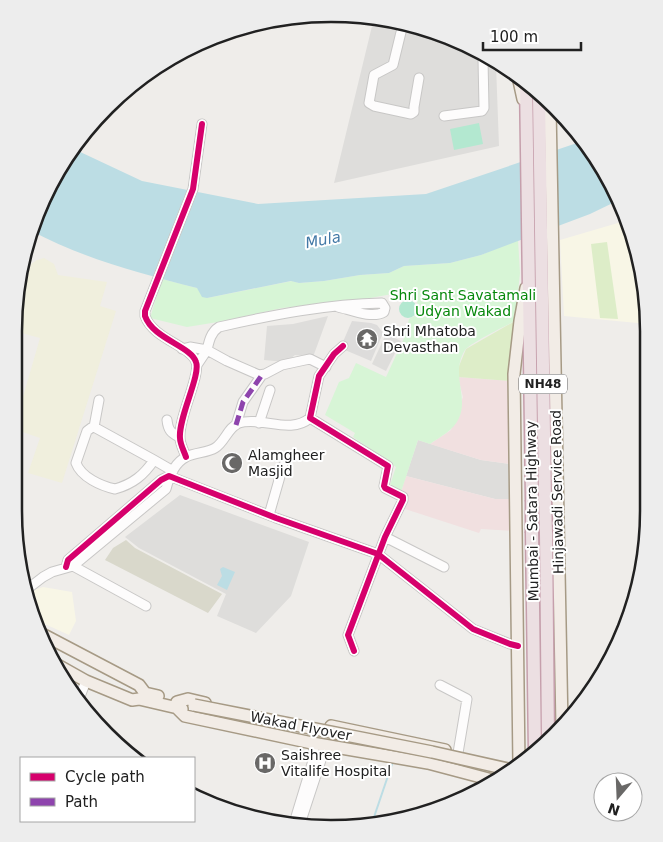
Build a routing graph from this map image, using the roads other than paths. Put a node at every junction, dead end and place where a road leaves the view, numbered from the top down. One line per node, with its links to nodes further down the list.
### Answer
1 (401, 30): 3 (street)
2 (483, 62): 9 (street)
3 (419, 78)
4 (520, 86): 8 (main road)
5 (526, 91): 8 (highway, NH48)
6 (540, 104): 11 (highway, NH48)
7 (549, 112): 11 (main road)
8 (526, 115): 13 (highway, NH48)
9 (444, 116)
10 (202, 124): 16 (street)
11 (545, 132): 12 (highway, NH48)
12 (547, 269): 34 (main road, Hinjawadi Service Road); 56 (highway, Mumbai - Satara Highway / NH48, bridge)
13 (528, 272): 33 (main road); 58 (highway, Mumbai - Satara Highway / NH48, bridge)
14 (338, 307): 17 (street)
15 (343, 346): 19 (street)
16 (182, 349): 17 (street); 18 (street)
17 (207, 350): 18 (street); 20 (street)
18 (197, 365): 28 (street)
19 (326, 367): 20 (street); 23 (street)
20 (262, 375): 26 (street)
21 (270, 390): 25 (street)
22 (100, 400): 27 (street)
23 (310, 418): 25 (street); 38 (street)
24 (167, 420): 28 (street)
25 (259, 423): 26 (street)
26 (236, 425): 29 (street)
27 (94, 427): 30 (street); 30 (street)
28 (179, 438): 29 (street)
29 (186, 457): 32 (street)
30 (154, 460): 32 (street)
31 (283, 466): 35 (street)
32 (171, 473): 35 (street); 39 (street)
33 (516, 508): 34 (main road); 36 (main road)
34 (557, 508): 37 (main road, Hinjawadi Service Road)
35 (269, 515): 41 (street)
36 (516, 520): 37 (main road); 47 (main road)
37 (557, 521): 55 (main road, Hinjawadi Service Road)
38 (385, 537): 41 (street); 43 (street)
39 (102, 538): 40 (street); 42 (street)
40 (113, 548)
41 (378, 554): 47 (street); 48 (street)
42 (69, 567): 44 (street); 45 (street)
43 (444, 567)
44 (32, 586)
45 (146, 606)
46 (50, 638): 53 (main road)
47 (518, 646): 62 (main road)
48 (354, 651)
49 (67, 670): 50 (main road)
50 (86, 680): 52 (street); 53 (main road)
51 (440, 685): 61 (street)
52 (82, 692)
53 (177, 705): 54 (main road, Wakad Flyover); 57 (main road); 60 (main road)
54 (194, 708): 64 (main road, Wakad Flyover, bridge); 66 (main road, Wakad Flyover, bridge)
55 (562, 716)
56 (548, 731)
57 (312, 743): 59 (main road); 68 (street)
58 (535, 743)
59 (329, 746): 63 (main road); 69 (street)
60 (430, 746): 61 (main road); 63 (main road)
61 (458, 753): 65 (main road)
62 (517, 758)
63 (428, 763): 67 (main road)
64 (507, 764)
65 (506, 765)
66 (496, 771)
67 (486, 778)
68 (296, 817)
69 (302, 818)

